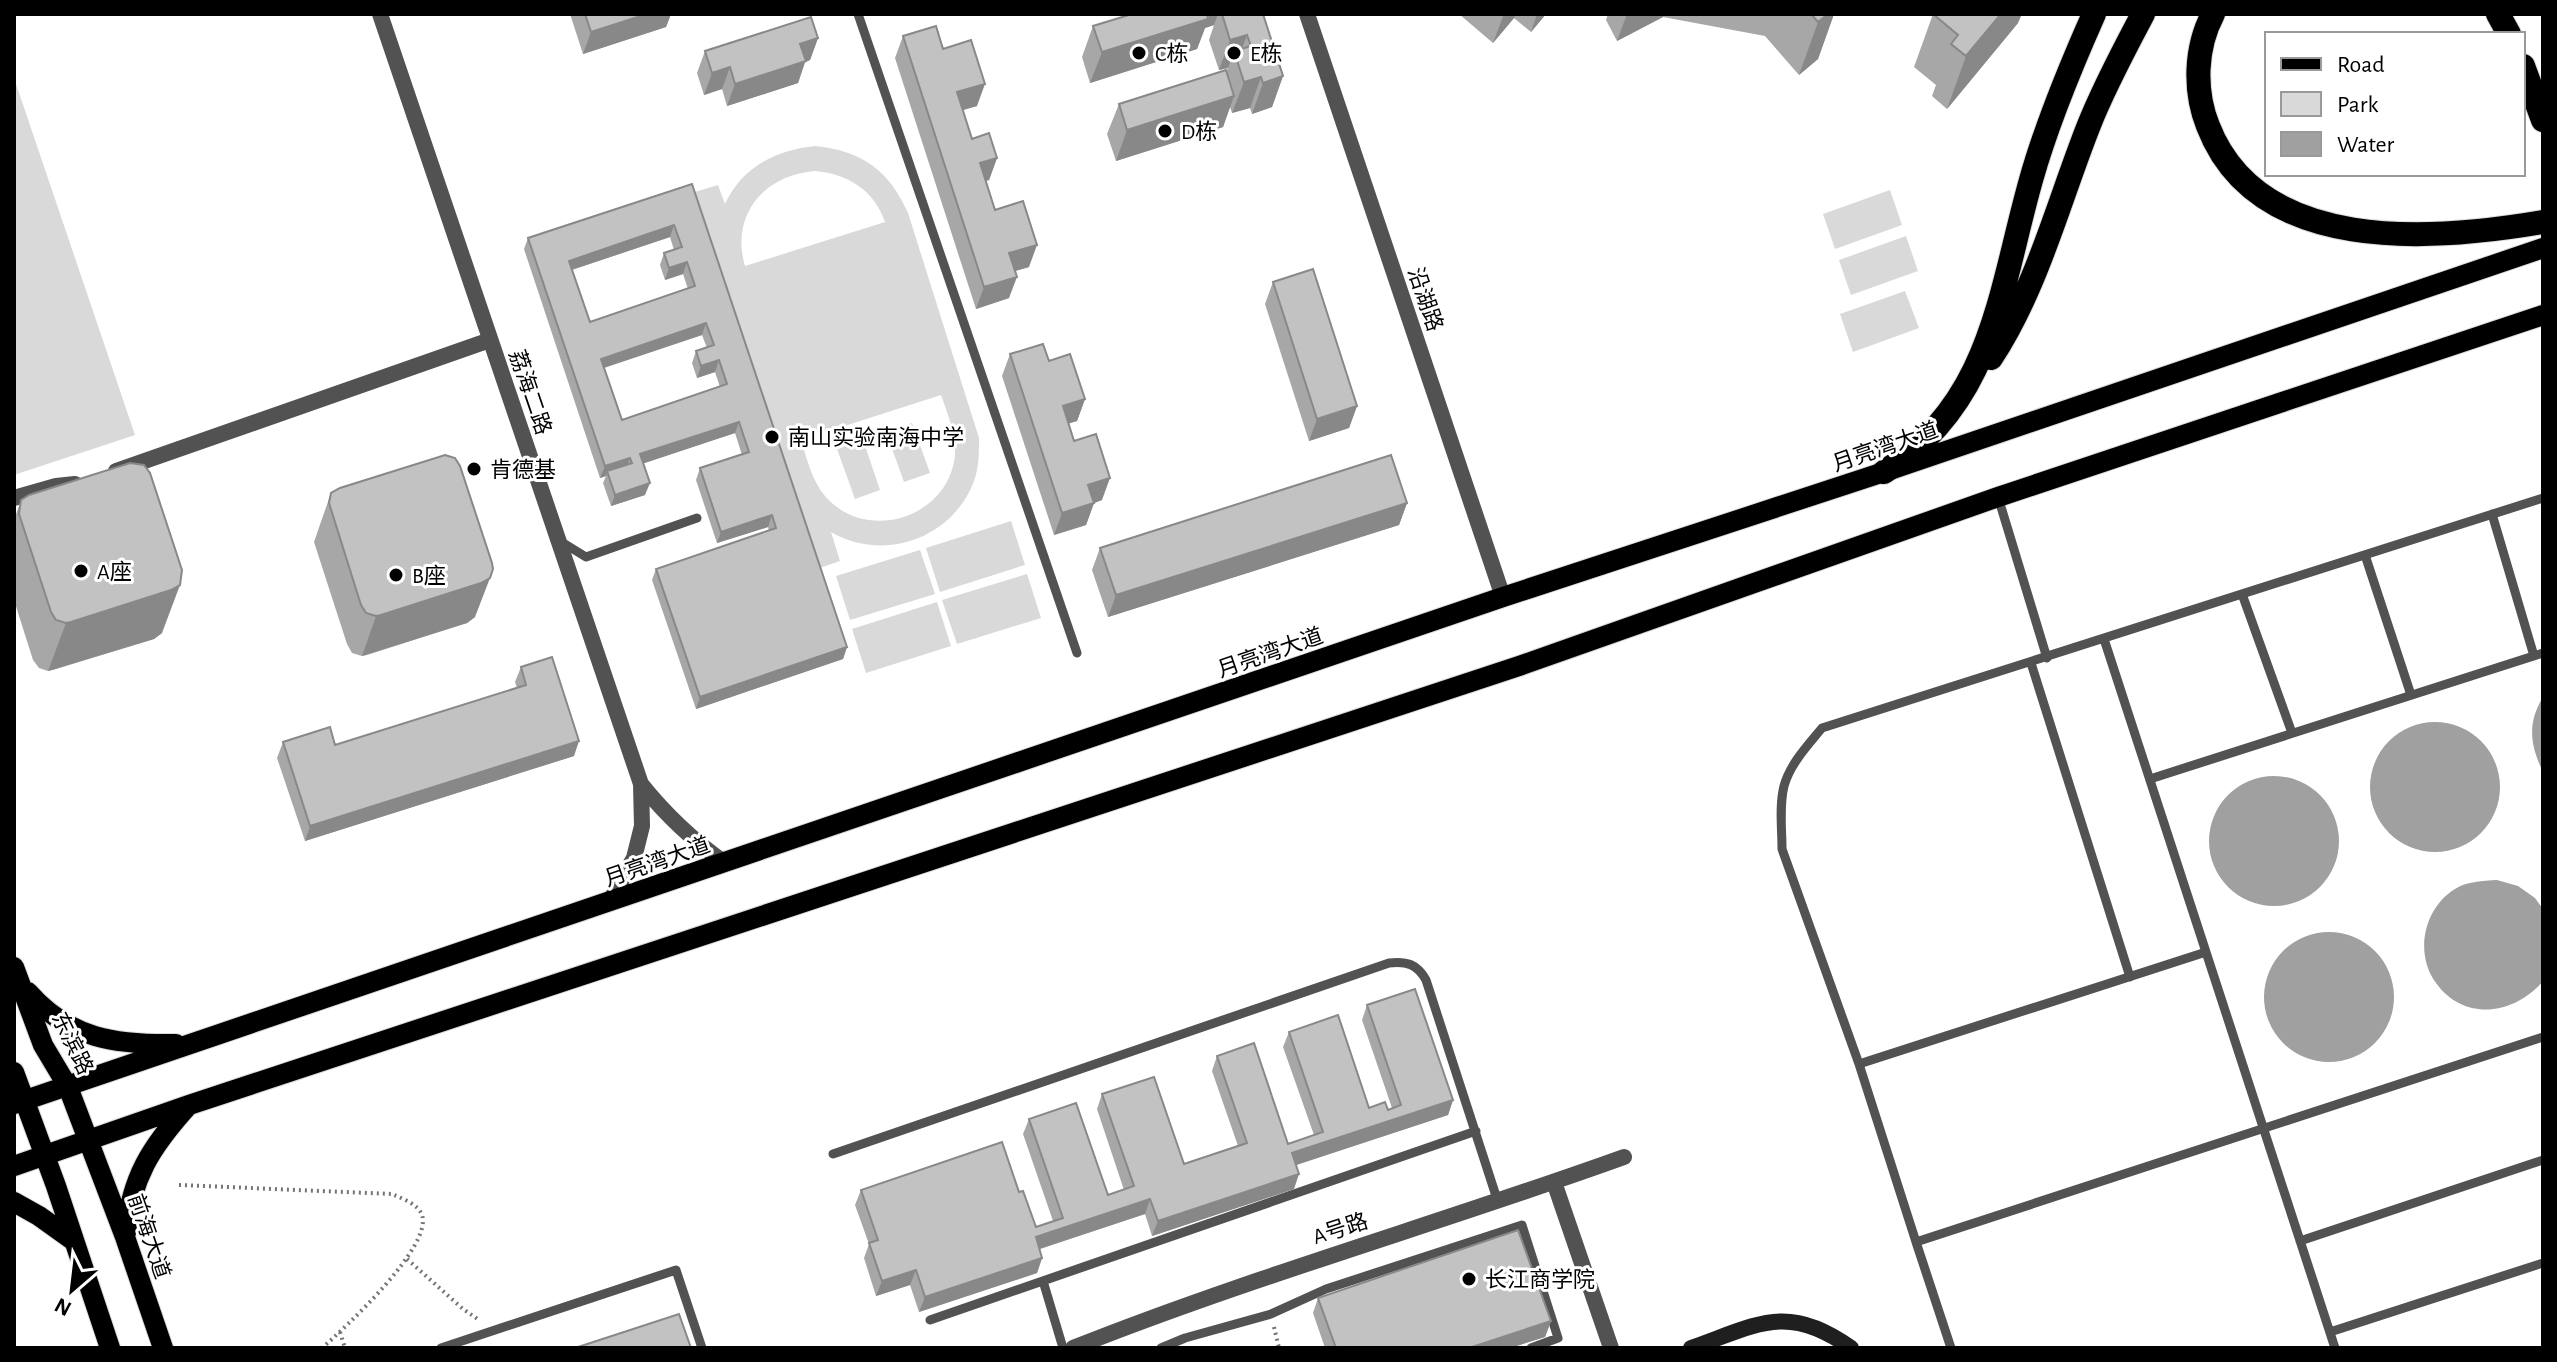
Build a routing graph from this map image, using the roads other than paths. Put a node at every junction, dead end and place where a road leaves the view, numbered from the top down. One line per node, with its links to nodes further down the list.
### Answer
1 (380, 14): 14 (street, 荔海二路)
2 (858, 14): 27 (lane)
3 (1307, 14): 25 (street, 沿湖路)
4 (2094, 14): 15 (highway)
5 (2143, 14): 15 (highway)
6 (2213, 14): 11 (highway)
7 (2498, 14): 8 (highway)
8 (2508, 32)
9 (2525, 71): 10 (highway)
10 (2543, 120)
11 (2543, 222)
12 (2543, 248): 16 (main road, 月亮湾大道)
13 (2543, 315): 17 (main road)
14 (490, 340): 18 (street); 22 (street, 荔海二路)
15 (1959, 398): 16 (highway)
16 (1884, 472): 25 (main road, 月亮湾大道)
17 (1998, 497): 29 (lane); 46 (main road)
18 (14, 498)
19 (2543, 498): 20 (lane)
20 (2492, 514): 23 (lane); 28 (lane)
21 (697, 518): 22 (lane)
22 (557, 539): 34 (street, 荔海二路)
23 (2365, 555): 24 (lane); 31 (lane)
24 (2242, 594): 26 (lane); 32 (lane)
25 (1503, 597): 35 (main road, 月亮湾大道)
26 (2104, 639): 29 (lane); 33 (lane)
27 (1077, 653)
28 (2538, 655): 31 (lane)
29 (2047, 658): 30 (lane)
30 (2031, 663): 39 (lane); 42 (lane)
31 (2411, 695): 32 (lane)
32 (2292, 733): 33 (lane)
33 (2150, 779): 37 (lane)
34 (641, 784): 35 (street, 荔海二路); 36 (street, 荔海二路)
35 (725, 863): 36 (main road, 月亮湾大道)
36 (609, 903): 41 (main road, 月亮湾大道)
37 (2206, 952): 39 (lane); 47 (lane)
38 (16, 974): 41 (main road); 44 (main road, 东滨路)
39 (2130, 977): 42 (lane)
40 (2543, 1037): 47 (lane)
41 (196, 1044): 44 (main road, 月亮湾大道)
42 (1859, 1064): 61 (lane)
43 (14, 1072): 45 (main road)
44 (68, 1087): 45 (main road, 月亮湾大道); 49 (main road, 东滨路)
45 (19, 1103): 51 (main road)
46 (189, 1105): 49 (main road); 58 (main road)
47 (2263, 1128): 60 (lane); 61 (lane)
48 (1476, 1131): 50 (lane); 56 (lane); 64 (lane)
49 (89, 1140): 51 (main road); 58 (main road, 前海大道)
50 (833, 1154)
51 (46, 1155): 54 (main road); 59 (main road)
52 (1624, 1157): 55 (street, A号路)
53 (2543, 1160): 60 (lane)
54 (14, 1166)
55 (1554, 1182): 56 (street, A号路); 75 (street)
56 (1497, 1199): 72 (street, A号路)
57 (14, 1202): 59 (main road)
58 (125, 1237): 68 (main road, 前海大道)
59 (74, 1241): 67 (main road)
60 (2300, 1241): 66 (lane)
61 (1916, 1242): 78 (lane)
62 (2541, 1264): 63 (lane); 66 (lane)
63 (2543, 1276)
64 (1043, 1281): 65 (lane); 71 (lane)
65 (930, 1320)
66 (2330, 1332): 79 (lane)
67 (110, 1348)
68 (163, 1348)
69 (441, 1348): 70 (lane)
70 (702, 1348)
71 (1063, 1348)
72 (1073, 1348)
73 (1161, 1348): 74 (lane)
74 (1531, 1348)
75 (1611, 1348)
76 (1691, 1348): 77 (main road)
77 (1851, 1348)
78 (1951, 1348)
79 (2335, 1348)

